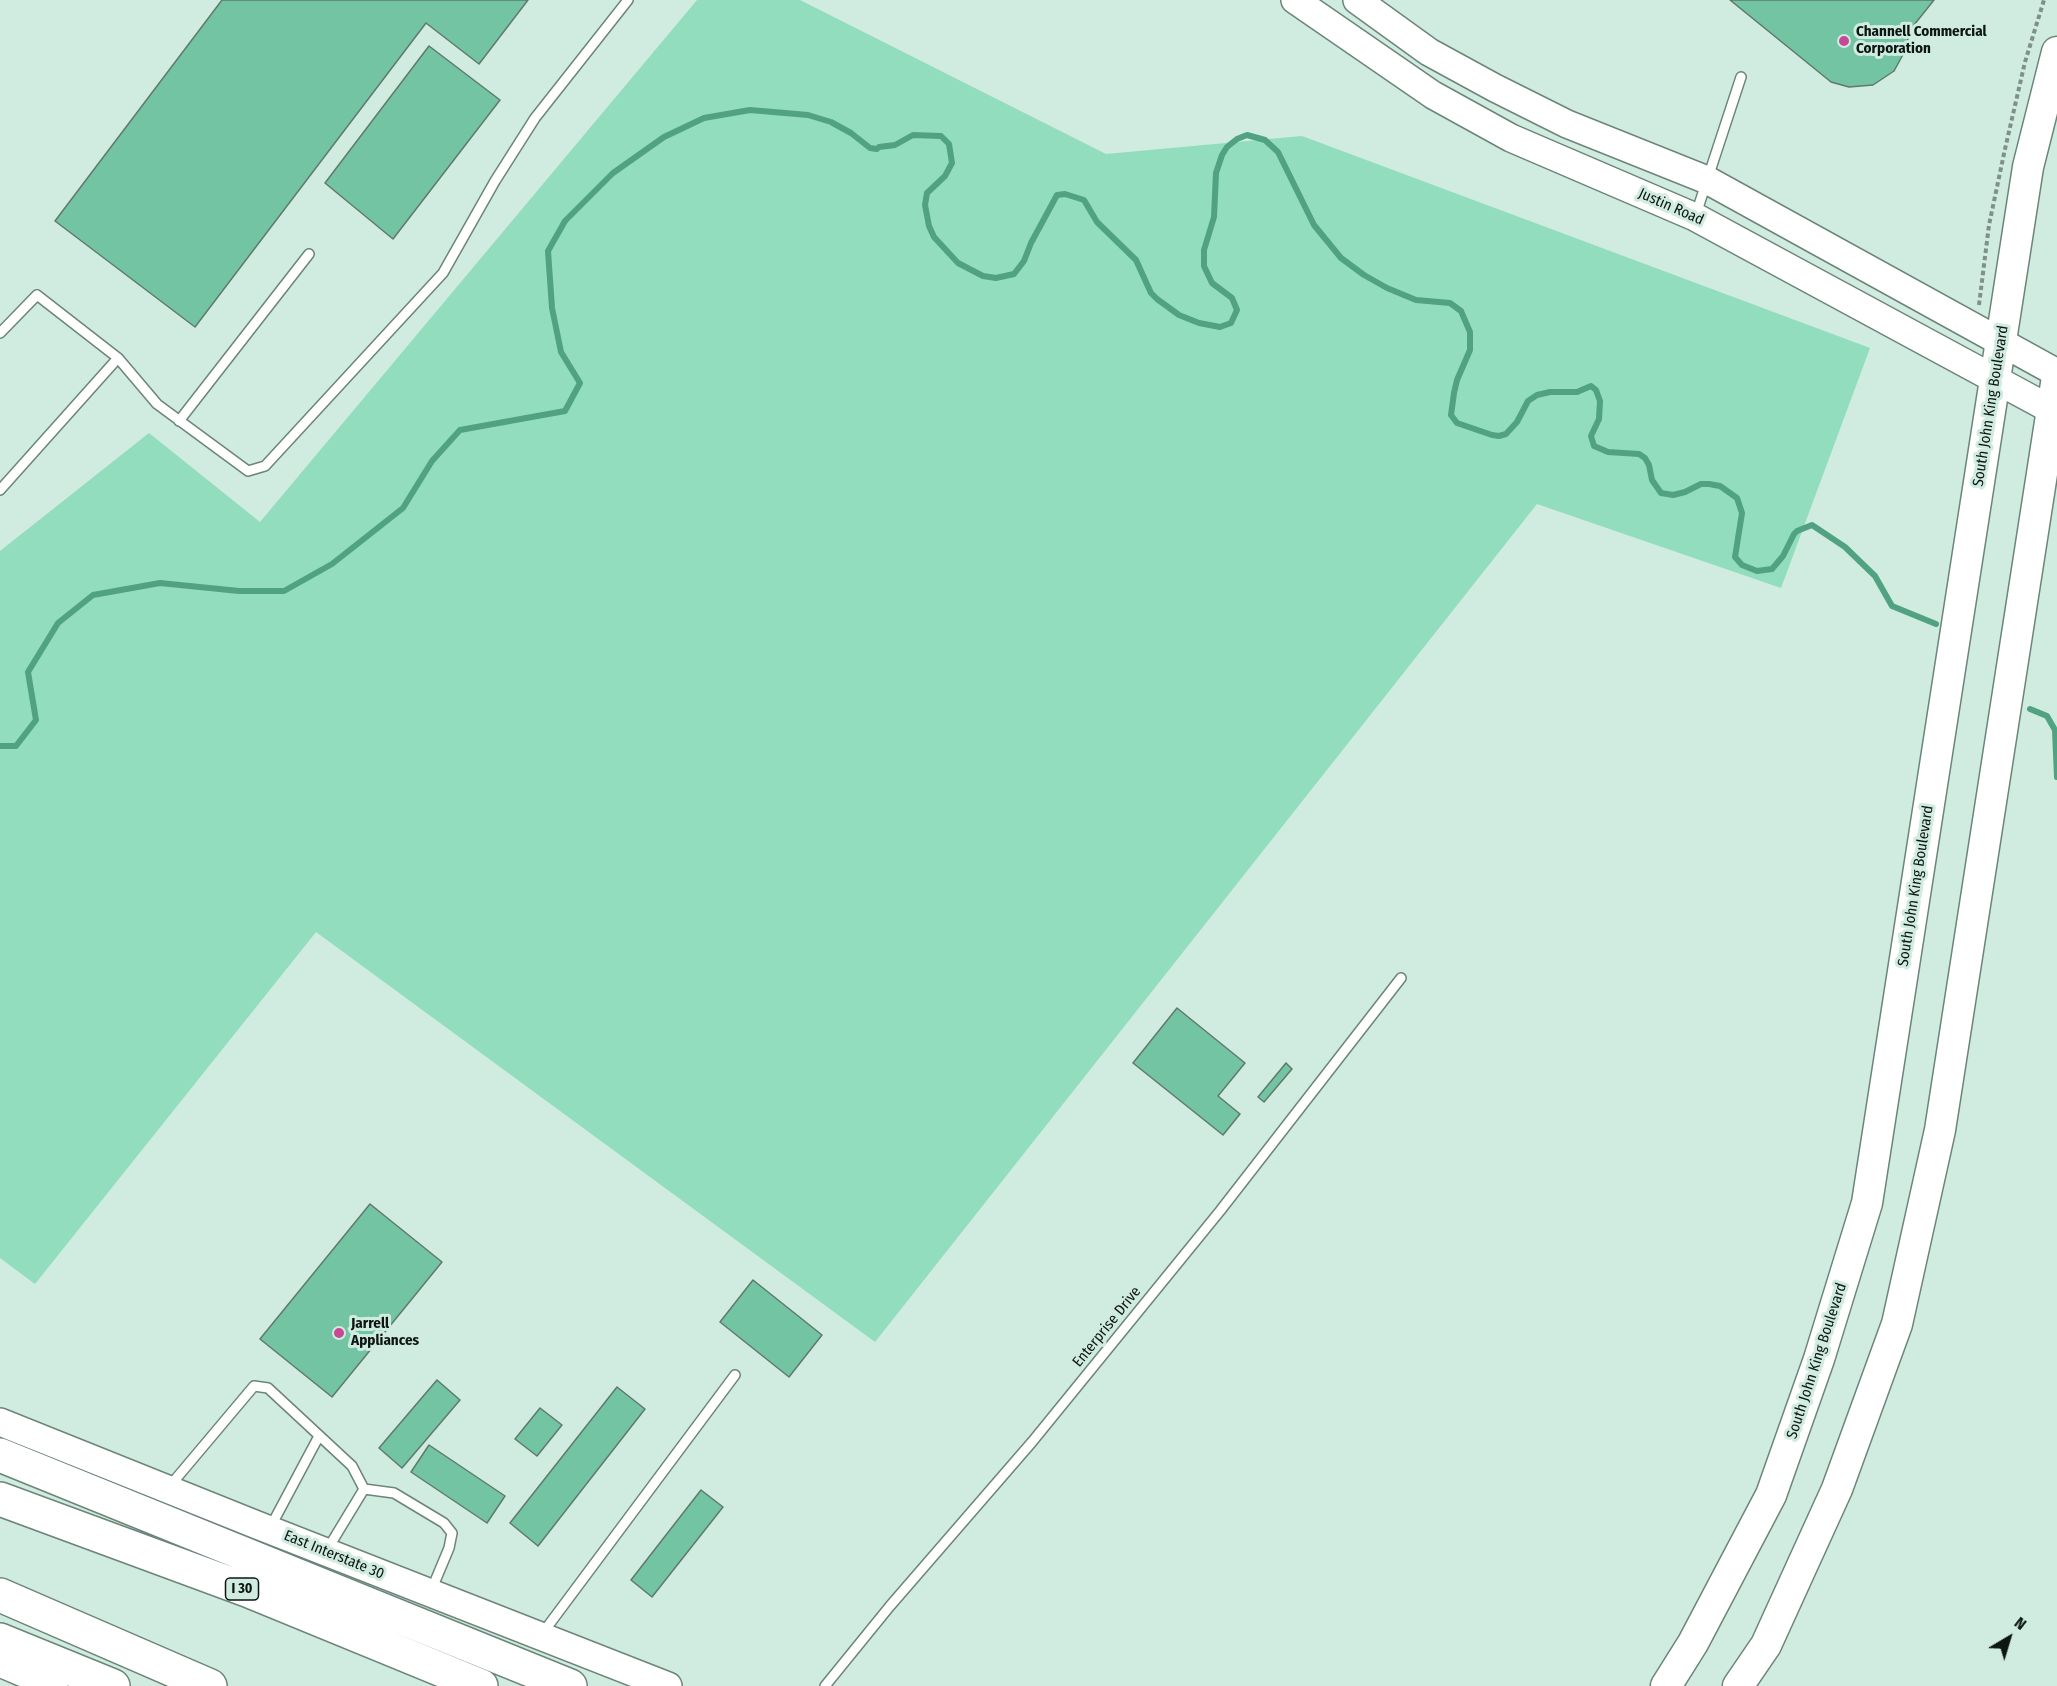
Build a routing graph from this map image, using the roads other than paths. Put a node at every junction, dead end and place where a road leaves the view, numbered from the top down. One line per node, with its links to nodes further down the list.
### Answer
1 (627, 0): 15 (lane)
2 (1295, 0): 7 (street, Justin Road)
3 (1357, 0): 6 (street)
4 (2057, 52): 10 (main road, South John King Boulevard)
5 (1742, 77): 6 (lane)
6 (1707, 180): 7 (lane); 10 (street)
7 (1695, 217): 13 (street, Justin Road)
8 (309, 254): 15 (lane)
9 (0, 333): 11 (lane)
10 (2001, 343): 12 (street); 13 (main road, South John King Boulevard)
11 (118, 358): 15 (lane); 16 (lane)
12 (2057, 375): 14 (main road)
13 (1996, 379): 14 (street, Justin Road); 39 (main road, South John King Boulevard)
14 (2052, 410): 40 (main road)
15 (179, 421)
16 (0, 490)
17 (1401, 978): 38 (lane, Enterprise Drive)
18 (735, 1375): 29 (lane)
19 (0, 1422): 22 (street, East Interstate 30)
20 (319, 1436): 22 (lane); 23 (lane); 25 (lane)
21 (0, 1455): 36 (highway)
22 (168, 1489): 25 (street, East Interstate 30)
23 (364, 1489): 26 (lane); 27 (lane)
24 (0, 1499): 35 (highway, I 30)
25 (269, 1530): 26 (street, East Interstate 30)
26 (326, 1552): 27 (street, East Interstate 30)
27 (430, 1594): 29 (street, East Interstate 30)
28 (0, 1595): 34 (highway)
29 (540, 1636): 37 (street, East Interstate 30)
30 (0, 1640): 33 (highway)
31 (0, 1663): 32 (street)
32 (49, 1685)
33 (112, 1686)
34 (210, 1686)
35 (481, 1686)
36 (570, 1686)
37 (668, 1686)
38 (825, 1686)
39 (1666, 1686)
40 (1738, 1686)

